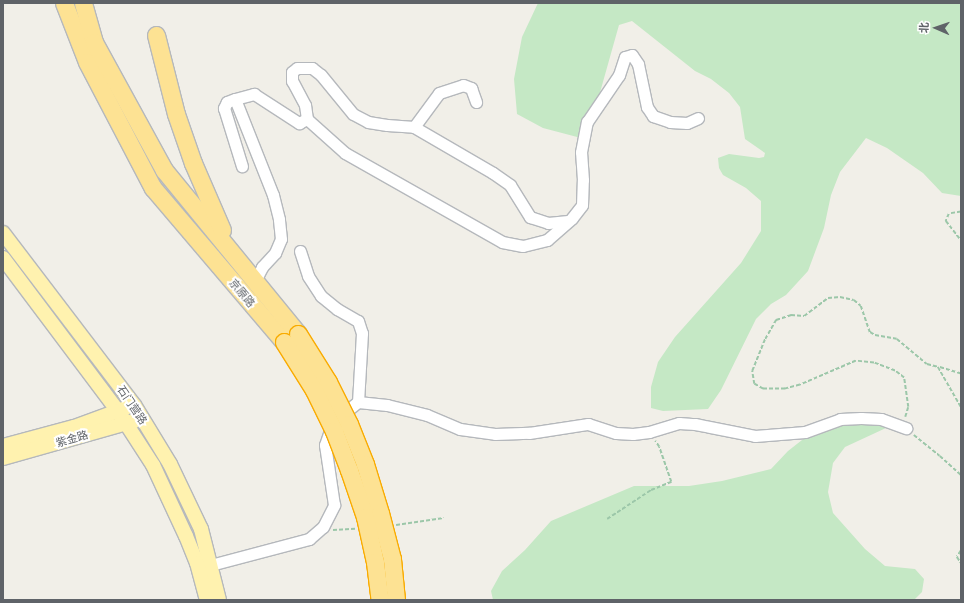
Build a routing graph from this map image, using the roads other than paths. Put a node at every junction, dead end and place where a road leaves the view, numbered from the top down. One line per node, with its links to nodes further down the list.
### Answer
1 (64, 3): 16 (highway, 京原路)
2 (83, 3): 14 (highway, 京原路)
3 (156, 35): 14 (highway)
4 (235, 99): 7 (street); 9 (street); 15 (street)
5 (476, 102): 8 (street)
6 (698, 118): 10 (street)
7 (307, 120): 8 (street); 10 (street)
8 (414, 127): 10 (street)
9 (242, 166)
10 (568, 221)
11 (3, 233): 18 (main road, 石门营路)
12 (300, 251): 17 (street)
13 (3, 258): 19 (main road, 石门营路)
14 (240, 262): 15 (highway, 京原路)
15 (255, 280): 16 (highway, 京原路)
16 (292, 338): 28 (highway, 京原路, bridge); 29 (highway, 京原路, bridge)
17 (358, 402): 22 (street); 25 (street)
18 (134, 405): 19 (main road, 紫金路); 20 (main road, 石门营路)
19 (118, 411): 21 (main road, 石门营路); 23 (main road, 紫金路)
20 (141, 419): 21 (main road, 紫金路); 25 (main road, 石门营路)
21 (126, 423): 24 (main road, 紫金路); 25 (main road, 石门营路)
22 (904, 427)
23 (3, 446)
24 (3, 458)
25 (205, 567): 26 (main road, 石门营路); 27 (main road, 石门营路)
26 (207, 600)
27 (219, 600)
28 (380, 600)
29 (396, 600)

